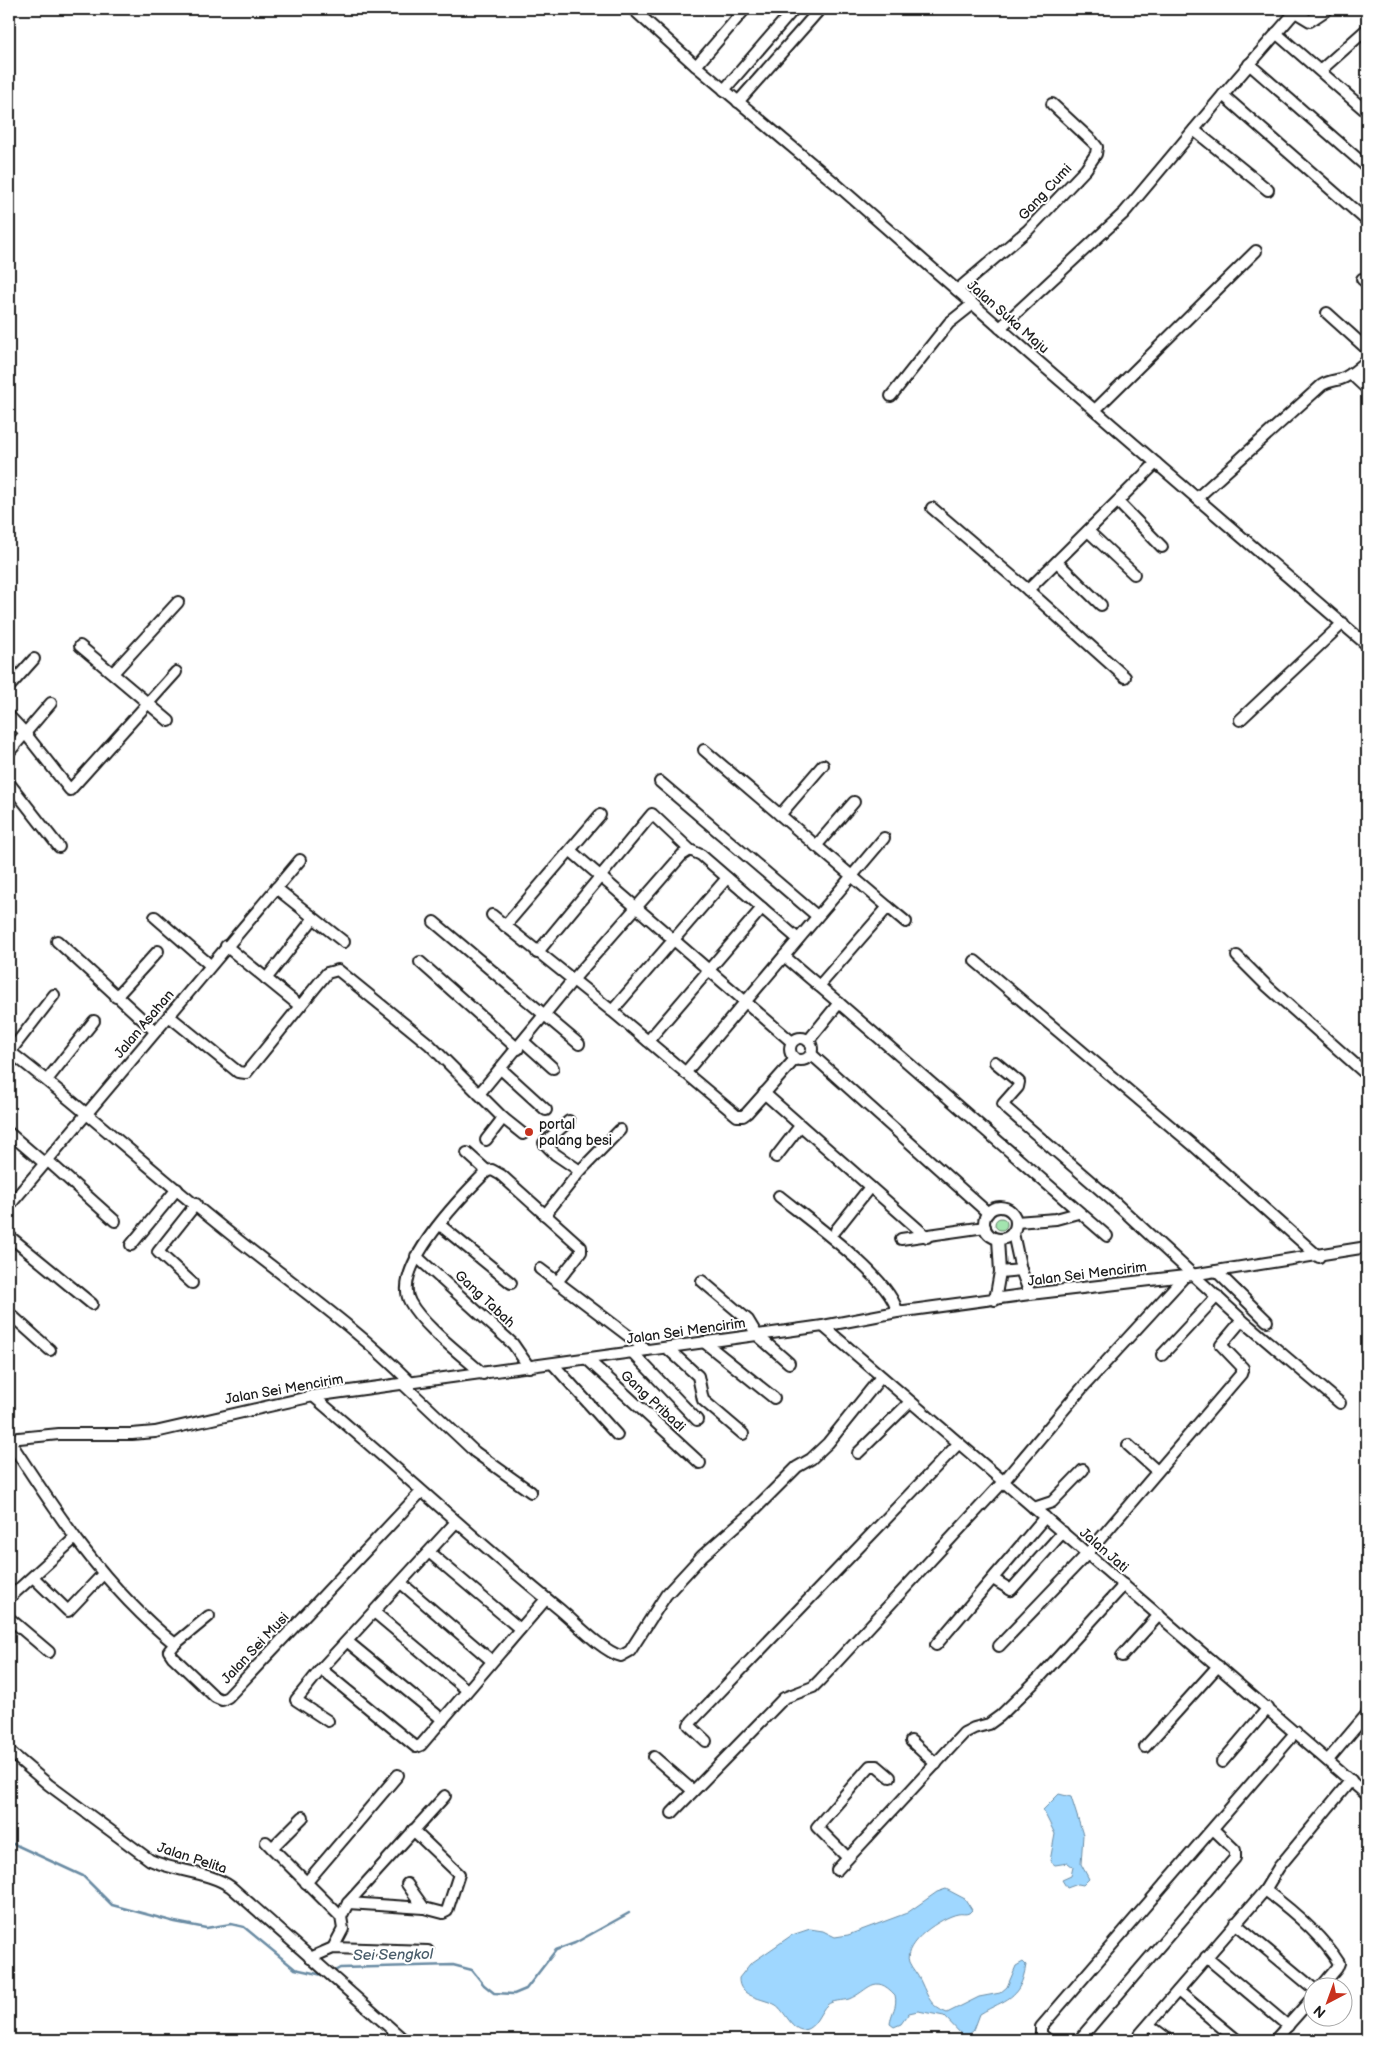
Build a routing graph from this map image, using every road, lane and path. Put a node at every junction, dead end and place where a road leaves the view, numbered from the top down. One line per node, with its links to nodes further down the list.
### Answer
1 (633, 9): 10 (street, Jalan Suka Maju)
2 (745, 9): 10 (street)
3 (794, 9): 12 (street)
4 (820, 9): 14 (street)
5 (1328, 9): 6 (street)
6 (1293, 11): 8 (street)
7 (1367, 29): 11 (street)
8 (1276, 33): 9 (street); 11 (street)
9 (1249, 64): 13 (street); 18 (street)
10 (696, 66): 12 (street, Jalan Suka Maju)
11 (1321, 70): 16 (street)
12 (724, 90): 14 (street, Jalan Suka Maju)
13 (1223, 94): 17 (street); 20 (street)
14 (738, 102): 22 (street, Jalan Suka Maju)
15 (1052, 104): 22 (street, Gang Cumi)
16 (1367, 112)
17 (1194, 130): 19 (street); 25 (street)
18 (1367, 167)
19 (1268, 190)
20 (1367, 221)
21 (1256, 250): 31 (street)
22 (957, 290): 23 (street, Jalan Suka Maju)
23 (973, 304): 25 (street, Jalan Suka Maju); 30 (street)
24 (1327, 313): 26 (street)
25 (1000, 328): 31 (street, Jalan Suka Maju)
26 (1367, 349)
27 (1367, 360): 28 (street)
28 (1351, 374): 29 (street); 33 (street)
29 (1367, 389)
30 (891, 396)
31 (1095, 410): 32 (street, Jalan Suka Maju)
32 (1156, 463): 33 (street, Jalan Suka Maju); 34 (street)
33 (1197, 498): 43 (street, Jalan Suka Maju)
34 (1118, 502): 36 (street); 37 (street)
35 (932, 508): 40 (street)
36 (1088, 531): 38 (street); 39 (street)
37 (1162, 547)
38 (1057, 562): 40 (street); 42 (street)
39 (1134, 574)
40 (1028, 590): 49 (street)
41 (178, 602): 48 (street)
42 (1101, 605)
43 (1342, 623): 44 (street, Jalan Suka Maju); 54 (street)
44 (1367, 645)
45 (80, 646): 48 (street)
46 (34, 659): 50 (street)
47 (176, 672): 52 (street)
48 (114, 673): 52 (street)
49 (1125, 677)
50 (9, 687)
51 (52, 703): 56 (street)
52 (148, 703): 55 (street); 56 (street)
53 (9, 716): 56 (street)
54 (1240, 720)
55 (169, 722)
56 (26, 733): 58 (street)
57 (704, 750): 64 (street)
58 (9, 752)
59 (823, 764): 64 (street)
60 (660, 782): 79 (street)
61 (9, 783): 67 (street)
62 (854, 802): 66 (street)
63 (600, 814): 69 (street)
64 (780, 815): 66 (street)
65 (884, 838): 72 (street)
66 (816, 846): 72 (street)
67 (59, 847)
68 (690, 850): 71 (street); 73 (street); 76 (street)
69 (571, 851): 71 (street); 84 (street)
70 (300, 860): 74 (street, Jalan Asahan)
71 (600, 876): 76 (street); 91 (street)
72 (852, 876): 75 (street); 79 (street)
73 (727, 878): 77 (street); 85 (street)
74 (276, 888): 81 (street); 89 (street, Jalan Asahan)
75 (888, 907): 83 (street); 100 (street)
76 (636, 908): 85 (street); 99 (street)
77 (762, 908): 86 (street); 97 (street)
78 (492, 915): 84 (street)
79 (817, 916): 86 (street)
80 (155, 917): 96 (street)
81 (314, 919): 88 (street); 98 (street)
82 (434, 922): 107 (street)
83 (906, 922)
84 (505, 926): 91 (street)
85 (672, 939): 97 (street); 106 (street)
86 (798, 939): 92 (street)
87 (57, 941): 102 (street)
88 (344, 942)
89 (226, 946): 96 (street, Jalan Asahan); 98 (street)
90 (158, 952): 102 (street)
91 (537, 953): 99 (street)
92 (784, 956): 100 (street); 103 (street)
93 (1237, 956): 123 (street)
94 (975, 961): 162 (street)
95 (420, 962): 115 (street)
96 (210, 965): 108 (street, Jalan Asahan)
97 (708, 970): 103 (street); 112 (street)
98 (266, 979): 105 (street)
99 (572, 981): 106 (street); 107 (street)
100 (820, 986): 104 (street)
101 (54, 995): 116 (street)
102 (116, 996): 110 (street)
103 (745, 1002): 113 (street); 122 (street)
104 (838, 1003): 111 (street); 146 (street)
105 (300, 1006): 108 (street); 126 (street)
106 (612, 1011): 112 (street)
107 (545, 1015): 114 (street); 115 (street)
108 (169, 1016): 110 (street, Jalan Asahan)
109 (94, 1021): 124 (street)
110 (155, 1031): 128 (street, Jalan Asahan)
111 (808, 1041): 113 (street); 117 (street)
112 (648, 1042): 122 (street)
113 (792, 1042): 118 (street)
114 (579, 1044)
115 (521, 1046): 120 (street); 121 (street)
116 (9, 1052): 124 (street)
117 (811, 1054): 118 (street); 147 (street)
118 (795, 1059): 125 (street)
119 (995, 1062): 167 (street)
120 (501, 1068): 126 (street); 127 (street)
121 (553, 1068)
122 (685, 1073): 125 (street)
123 (1367, 1075)
124 (47, 1080): 128 (street)
125 (764, 1093): 131 (street)
126 (479, 1094): 129 (street)
127 (546, 1110)
128 (87, 1114): 138 (street, Jalan Asahan); 142 (street)
129 (503, 1118): 134 (street); 135 (street)
130 (569, 1121): 140 (street)
131 (800, 1126): 137 (street); 141 (street)
132 (620, 1130): 140 (street)
133 (9, 1133): 138 (street)
134 (523, 1134)
135 (486, 1140)
136 (467, 1154): 139 (street)
137 (776, 1157)
138 (46, 1162): 145 (street, Jalan Asahan); 149 (street)
139 (487, 1171): 148 (street); 150 (street)
140 (580, 1171): 148 (street)
141 (870, 1187): 153 (street); 155 (street)
142 (177, 1189): 144 (street); 159 (street)
143 (779, 1196): 176 (street)
144 (196, 1204): 171 (street); 194 (street)
145 (9, 1206)
146 (1078, 1212): 152 (street); 156 (street)
147 (988, 1213): 151 (street); 152 (street)
148 (545, 1215): 170 (street)
149 (115, 1221)
150 (440, 1225): 161 (street); 169 (street)
151 (984, 1227): 155 (street); 157 (street)
152 (1014, 1227): 157 (street); 164 (street)
153 (836, 1230)
154 (9, 1236): 175 (street)
155 (927, 1236): 158 (street)
156 (1107, 1236)
157 (998, 1239): 165 (street)
158 (901, 1240)
159 (131, 1245)
160 (1367, 1247): 162 (street, Jalan Sei Mencirim)
161 (416, 1256): 191 (street, Gang Tabah); 192 (street)
162 (1319, 1257): 166 (street, Jalan Sei Mencirim)
163 (540, 1269): 170 (street)
164 (1021, 1270): 165 (street); 172 (street)
165 (1000, 1272): 174 (street)
166 (1216, 1272): 167 (street, Jalan Sei Mencirim); 179 (street)
167 (1190, 1275): 172 (street, Jalan Sei Mencirim); 173 (street); 209 (street)
168 (702, 1281): 181 (street)
169 (511, 1282)
170 (557, 1282): 185 (street)
171 (192, 1283)
172 (1030, 1294): 174 (street, Jalan Sei Mencirim)
173 (1217, 1296): 178 (street); 187 (street)
174 (995, 1300): 176 (street, Jalan Sei Mencirim)
175 (92, 1304)
176 (897, 1312): 180 (street, Jalan Sei Mencirim)
177 (9, 1313): 184 (street)
178 (1242, 1320): 198 (street); 208 (street)
179 (1268, 1321)
180 (823, 1326): 181 (street, Jalan Sei Mencirim); 193 (street, Jalan Jati)
181 (757, 1335): 182 (street, Jalan Sei Mencirim); 189 (street)
182 (704, 1342): 183 (street, Jalan Sei Mencirim); 196 (street)
183 (667, 1348): 185 (street, Jalan Sei Mencirim); 200 (street)
184 (50, 1350)
185 (647, 1350): 186 (street, Jalan Sei Mencirim)
186 (633, 1353): 188 (street, Jalan Sei Mencirim); 199 (street)
187 (1162, 1354)
188 (587, 1359): 190 (street, Jalan Sei Mencirim); 206 (street, Gang Pribadi)
189 (789, 1363)
190 (553, 1364): 191 (street, Jalan Sei Mencirim); 201 (street)
191 (529, 1368): 192 (street, Jalan Sei Mencirim)
192 (483, 1374): 194 (street, Jalan Sei Mencirim)
193 (881, 1376): 197 (street, Jalan Jati); 225 (street)
194 (407, 1384): 195 (street, Jalan Sei Mencirim); 211 (street)
195 (313, 1396): 202 (street, Jalan Sei Mencirim); 210 (street)
196 (774, 1398)
197 (910, 1402): 203 (street, Jalan Jati); 205 (street)
198 (1340, 1403)
199 (697, 1420)
200 (742, 1434)
201 (617, 1435)
202 (9, 1440): 216 (street)
203 (959, 1443): 209 (street, Jalan Jati); 246 (street)
204 (1128, 1445): 208 (street)
205 (858, 1453)
206 (700, 1463)
207 (1083, 1470): 212 (street)
208 (1157, 1471): 218 (street)
209 (1004, 1482): 212 (street, Jalan Jati); 257 (street)
210 (421, 1492): 214 (street); 232 (street, Jalan Sei Musi)
211 (530, 1492)
212 (1034, 1508): 213 (street, Jalan Jati)
213 (1045, 1517): 215 (street, Jalan Jati); 221 (street)
214 (456, 1522): 217 (street); 225 (street)
215 (1063, 1532): 218 (street, Jalan Jati); 221 (street)
216 (75, 1538): 219 (street); 220 (street)
217 (430, 1553): 222 (street); 230 (street)
218 (1088, 1553): 223 (street, Jalan Jati); 234 (street)
219 (103, 1574): 220 (street); 232 (street)
220 (33, 1577): 224 (street)
221 (993, 1579): 233 (street)
222 (401, 1583): 226 (street); 237 (street)
223 (1124, 1585): 227 (street, Jalan Jati); 253 (street)
224 (9, 1598)
225 (546, 1598): 230 (street)
226 (374, 1612): 231 (street); 240 (street)
227 (1159, 1615): 236 (street); 238 (street, Jalan Jati)
228 (209, 1616): 232 (street)
229 (9, 1618): 235 (street)
230 (520, 1629): 237 (street)
231 (348, 1642): 239 (street); 243 (street)
232 (175, 1644)
233 (936, 1644)
234 (999, 1646)
235 (49, 1652)
236 (1122, 1656)
237 (492, 1661): 240 (street)
238 (1218, 1666): 241 (street, Jalan Jati); 248 (street)
239 (321, 1669): 243 (street); 244 (street)
240 (467, 1690): 243 (street)
241 (1268, 1708): 245 (street, Jalan Jati); 252 (street)
242 (1367, 1714): 251 (street)
243 (443, 1720)
244 (328, 1721)
245 (1296, 1732): 251 (street, Jalan Jati); 262 (street)
246 (706, 1740)
247 (911, 1741): 253 (street)
248 (1145, 1747)
249 (9, 1751): 276 (street, Jalan Pelita)
250 (654, 1757): 257 (street)
251 (1328, 1760): 256 (street, Jalan Jati)
252 (1222, 1762)
253 (936, 1764): 264 (street)
254 (398, 1775): 266 (street)
255 (890, 1777): 264 (street)
256 (1351, 1780): 258 (street, Jalan Jati); 268 (street)
257 (692, 1790): 260 (street)
258 (1367, 1795)
259 (445, 1796): 263 (street)
260 (672, 1813)
261 (303, 1817): 266 (street)
262 (1213, 1829): 284 (street); 285 (street)
263 (413, 1830): 269 (street); 270 (street)
264 (847, 1857): 265 (street)
265 (837, 1870)
266 (306, 1883): 271 (street)
267 (407, 1884): 270 (street)
268 (1264, 1890): 272 (street); 277 (street)
269 (348, 1903): 270 (street); 271 (street)
270 (424, 1908)
271 (341, 1917): 273 (street)
272 (1236, 1922): 275 (street); 278 (street)
273 (333, 1948): 274 (street); 276 (street)
274 (428, 1951)
275 (1206, 1957): 279 (street); 282 (street)
276 (310, 1958): 283 (street, Jalan Pelita)
277 (1331, 1976)
278 (1304, 1980)
279 (1178, 1991): 281 (street); 288 (street)
280 (1304, 2008): 282 (street)
281 (1149, 2025): 286 (street); 287 (street)
282 (1288, 2026): 289 (street)
283 (404, 2040)
284 (1048, 2040)
285 (1079, 2040)
286 (1135, 2040)
287 (1169, 2040)
288 (1237, 2040)
289 (1275, 2040)

